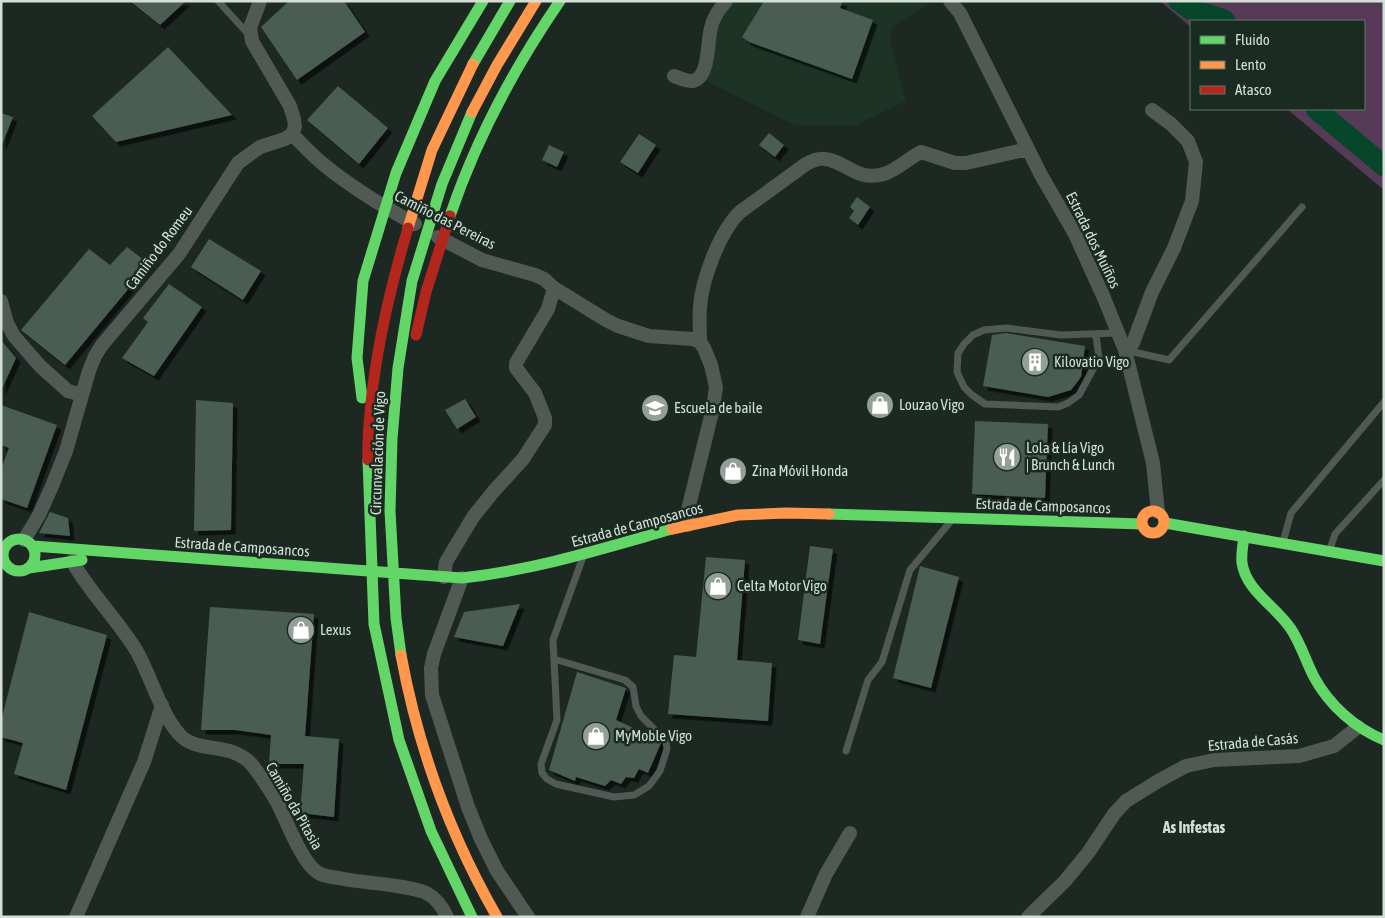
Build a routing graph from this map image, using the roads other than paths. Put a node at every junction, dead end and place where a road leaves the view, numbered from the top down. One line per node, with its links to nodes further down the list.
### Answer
1 (218, 1): 9 (lane)
2 (260, 1): 9 (street)
3 (483, 1): 23 (main road)
4 (510, 1): 23 (main road, Circunvalación de Vigo)
5 (536, 1): 25 (main road, Circunvalación de Vigo)
6 (560, 1): 25 (main road)
7 (726, 1): 10 (street)
8 (950, 1): 13 (street, Estrada dos Muíños)
9 (252, 38): 12 (street)
10 (674, 76)
11 (1152, 110): 20 (street)
12 (292, 134): 15 (street, Camiño das Pereiras); 21 (street, Camiño do Romeu)
13 (1028, 149): 17 (street, Estrada dos Muíños); 19 (street)
14 (1302, 207): 20 (lane)
15 (554, 288): 19 (street, Camiño das Pereiras); 42 (street)
16 (1, 300): 21 (street)
17 (1117, 333): 18 (lane); 20 (street, Estrada dos Muíños)
18 (1096, 335): 18 (lane)
19 (700, 342): 29 (street)
20 (1125, 350): 26 (street, Estrada dos Muíños)
21 (82, 395): 31 (street, Camiño do Romeu)
22 (1384, 402): 32 (lane)
23 (367, 443): 53 (main road, Circunvalación de Vigo)
24 (1384, 480): 34 (lane)
25 (389, 489): 54 (main road, Circunvalación de Vigo)
26 (1162, 517): 28 (main road); 28 (main road, Estrada de Camposancos); 30 (main road)
27 (952, 519): 28 (main road, Estrada de Camposancos); 29 (main road, Estrada de Camposancos); 48 (lane)
28 (1142, 524)
29 (688, 525): 36 (main road, Estrada de Camposancos)
30 (1244, 536): 32 (main road); 46 (main road)
31 (28, 543): 33 (main road, Estrada de Camposancos); 35 (main road, Estrada de Camposancos); 40 (main road)
32 (1282, 543): 34 (main road)
33 (5, 544): 41 (main road, Estrada de Camposancos)
34 (1330, 552): 37 (main road)
35 (142, 555): 39 (main road, Estrada de Camposancos); 42 (main road, Estrada de Camposancos)
36 (584, 555): 43 (main road, Estrada de Camposancos); 44 (lane)
37 (1384, 561)
38 (1, 565): 41 (main road, Estrada de Camposancos)
39 (74, 565): 40 (main road, Estrada de Camposancos); 45 (street, Camiño da Pitasia)
40 (29, 568): 41 (main road, Estrada de Camposancos)
41 (13, 570)
42 (444, 577): 43 (main road, Estrada de Camposancos)
43 (462, 578): 55 (street)
44 (554, 659): 44 (lane)
45 (162, 705): 51 (street); 52 (street, Camiño da Pitasia)
46 (1358, 727): 47 (main road); 50 (street, Estrada de Casás)
47 (1384, 740)
48 (846, 751)
49 (850, 833): 56 (street)
50 (1044, 912): 57 (street, Estrada de Casás)
51 (76, 917)
52 (447, 917)
53 (472, 917)
54 (497, 917)
55 (528, 917)
56 (807, 917)
57 (1028, 917)

